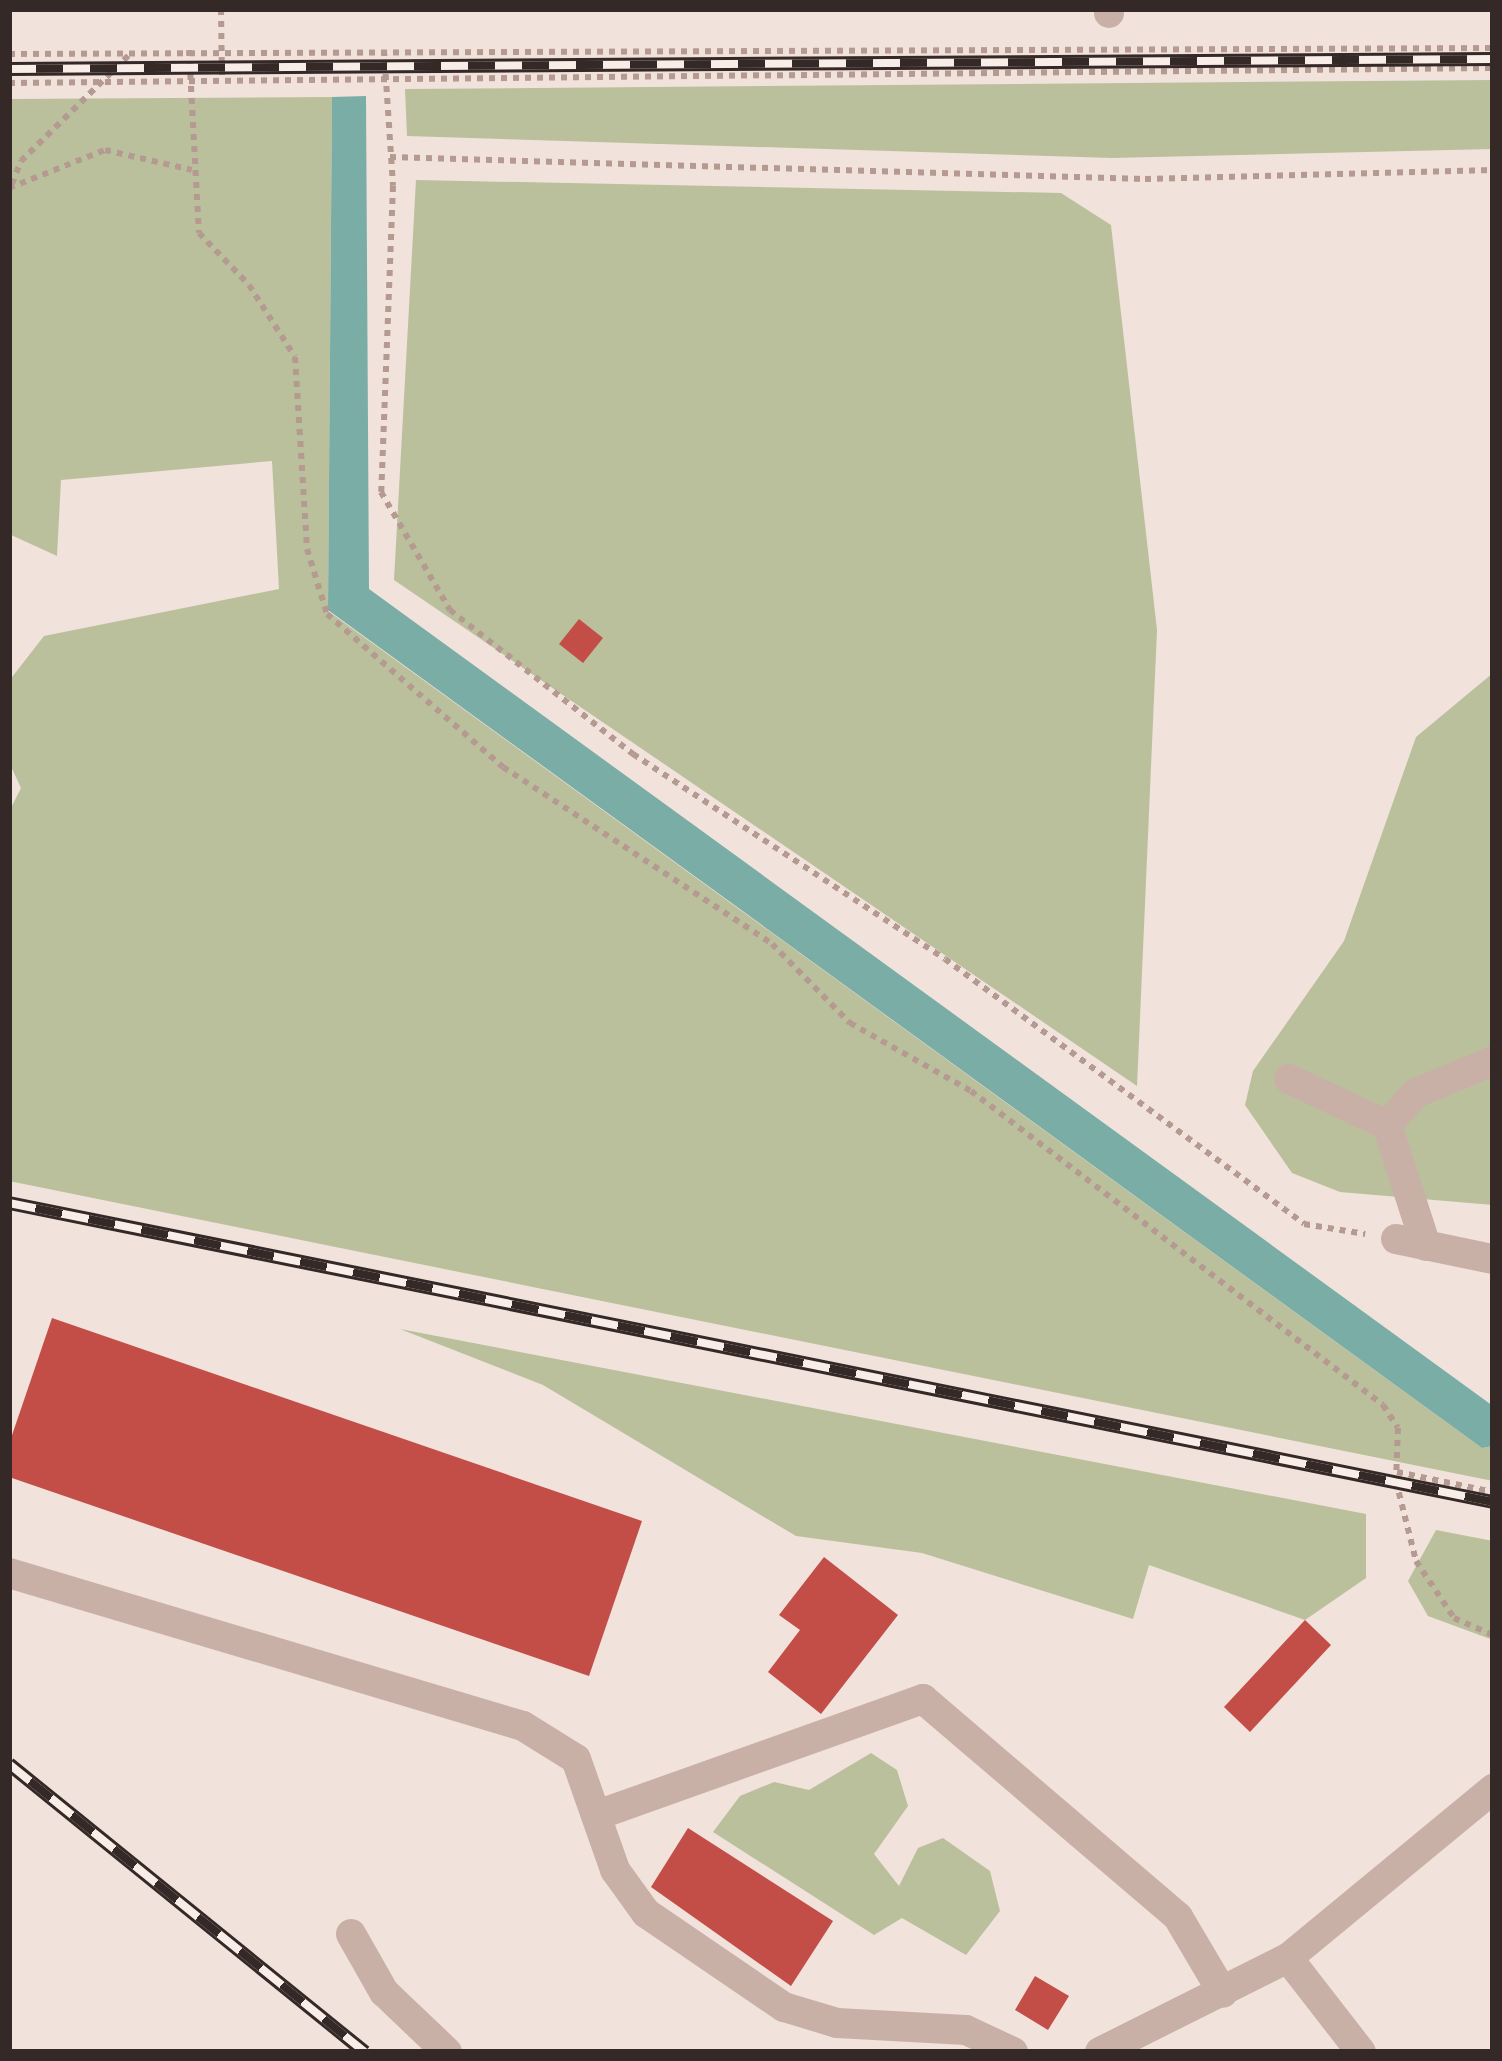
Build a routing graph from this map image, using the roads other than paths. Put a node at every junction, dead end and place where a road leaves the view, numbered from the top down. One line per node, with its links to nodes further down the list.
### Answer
1 (1493, 1061): 3 (lane)
2 (1289, 1079): 3 (lane)
3 (1387, 1125): 4 (lane)
4 (1493, 1259)
5 (9, 1573): 7 (lane)
6 (1493, 1789): 9 (lane)
7 (603, 1813): 10 (lane); 12 (lane)
8 (351, 1934): 11 (lane)
9 (1288, 1958): 10 (lane); 14 (lane)
10 (1223, 1993): 13 (lane)
11 (447, 2052)
12 (1013, 2052)
13 (1100, 2052)
14 (1361, 2052)

